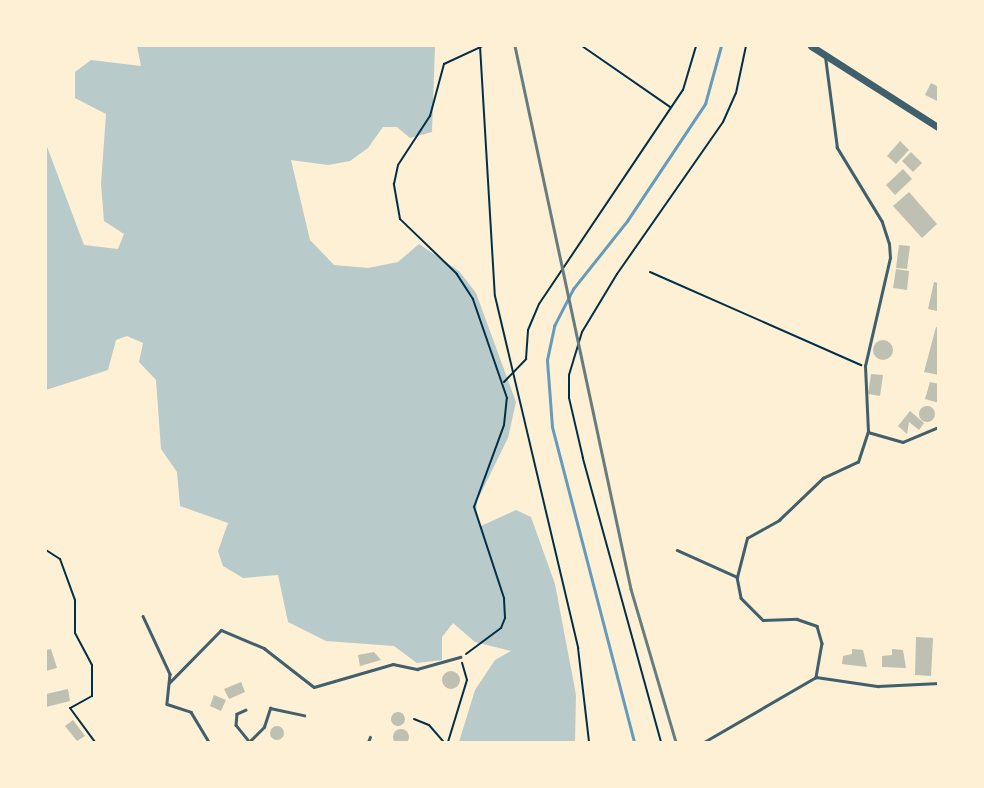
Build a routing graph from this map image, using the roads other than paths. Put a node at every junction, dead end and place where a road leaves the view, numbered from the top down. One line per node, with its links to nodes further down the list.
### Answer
1 (811, 46): 3 (street)
2 (823, 46): 3 (lane)
3 (825, 56): 4 (street); 6 (lane)
4 (939, 128)
5 (939, 428): 6 (lane)
6 (868, 432): 8 (lane)
7 (677, 550): 8 (lane)
8 (737, 577): 11 (lane)
9 (143, 617): 12 (lane)
10 (460, 657): 12 (lane)
11 (816, 677): 13 (lane); 20 (lane)
12 (169, 683): 18 (lane)
13 (939, 683)
14 (246, 710): 17 (lane)
15 (304, 715): 17 (lane)
16 (370, 737): 19 (lane)
17 (249, 742)
18 (209, 743)
19 (368, 743)
20 (704, 743)

